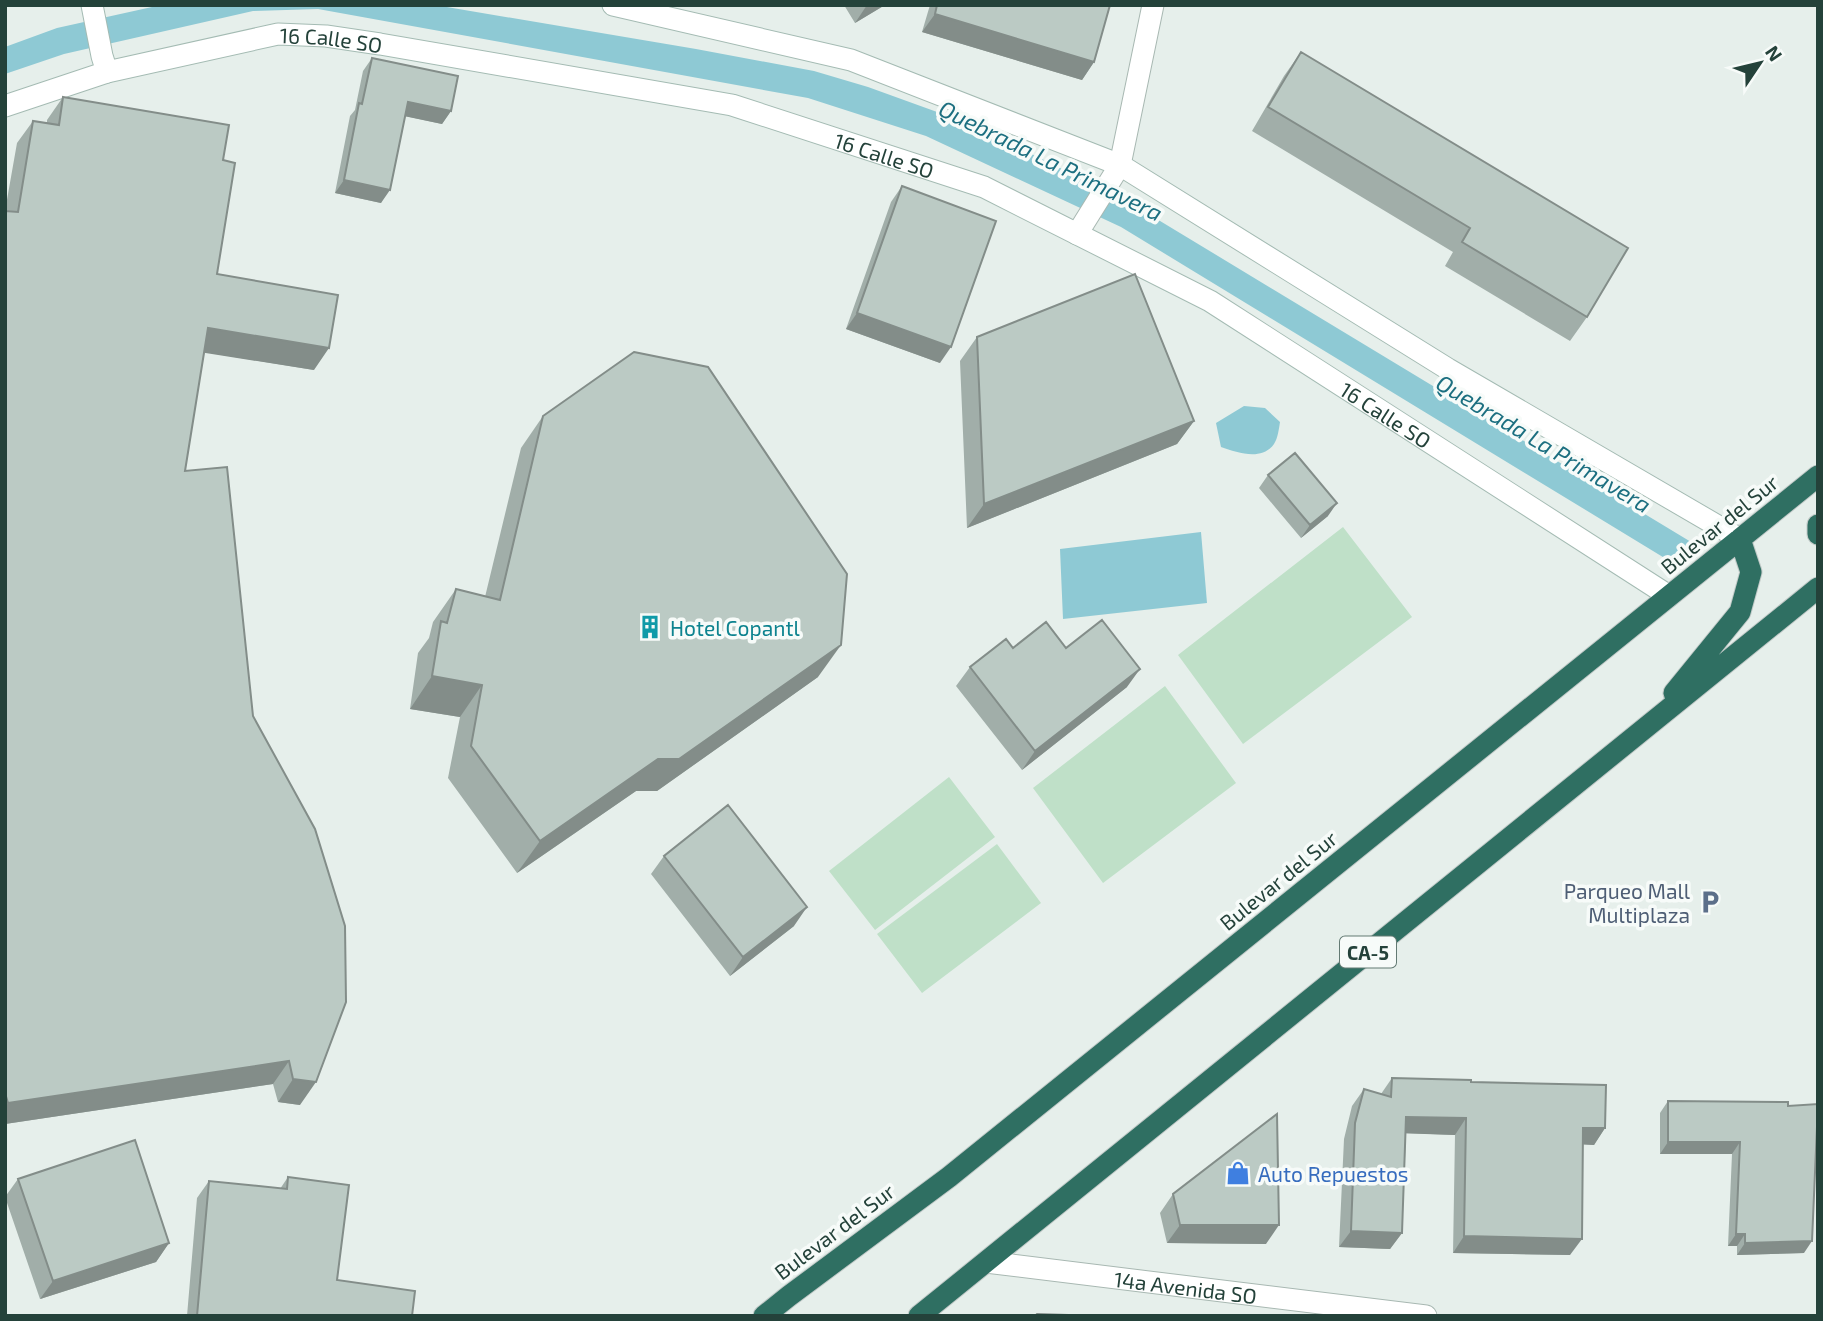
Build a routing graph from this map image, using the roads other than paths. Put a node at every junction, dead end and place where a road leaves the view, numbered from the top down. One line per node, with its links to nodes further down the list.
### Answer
1 (92, 5): 4 (street)
2 (613, 5): 6 (street)
3 (1153, 5): 6 (street)
4 (104, 64): 5 (street, 16 Calle SO); 7 (street, 16 Calle SO)
5 (5, 106)
6 (1118, 169): 7 (street); 11 (street)
7 (1079, 231): 13 (street, 16 Calle SO)
8 (1818, 476): 11 (highway, Bulevar del Sur)
9 (1818, 525): 10 (highway)
10 (1818, 534)
11 (1740, 539): 13 (highway, Bulevar del Sur); 14 (highway)
12 (1818, 588): 14 (highway, CA-5)
13 (1669, 596): 16 (highway, Bulevar del Sur)
14 (1646, 727): 15 (highway, CA-5)
15 (986, 1262): 17 (highway, CA-5); 18 (street, 14a Avenida SO)
16 (764, 1316)
17 (919, 1316)
18 (1426, 1316)

